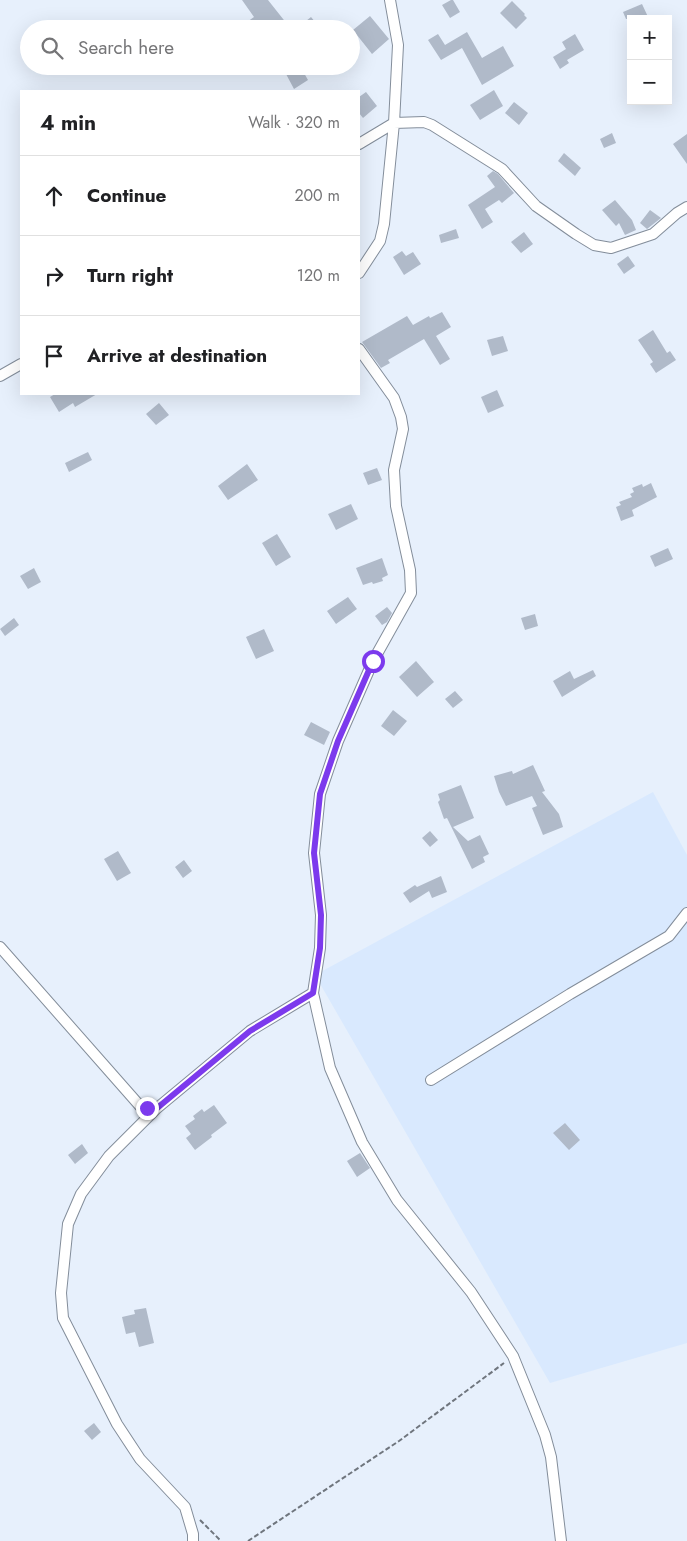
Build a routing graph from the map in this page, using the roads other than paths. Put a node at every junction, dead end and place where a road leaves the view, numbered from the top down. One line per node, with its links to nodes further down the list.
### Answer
1 (390, 0): 2 (street)
2 (394, 123): 3 (street); 4 (street); 5 (street)
3 (360, 143)
4 (687, 207)
5 (360, 271)
6 (360, 350): 11 (street)
7 (20, 365): 8 (street)
8 (0, 376)
9 (687, 913): 12 (street)
10 (0, 947): 13 (street)
11 (313, 993): 13 (street); 15 (street)
12 (431, 1080)
13 (156, 1109): 14 (street)
14 (192, 1541)
15 (561, 1541)

